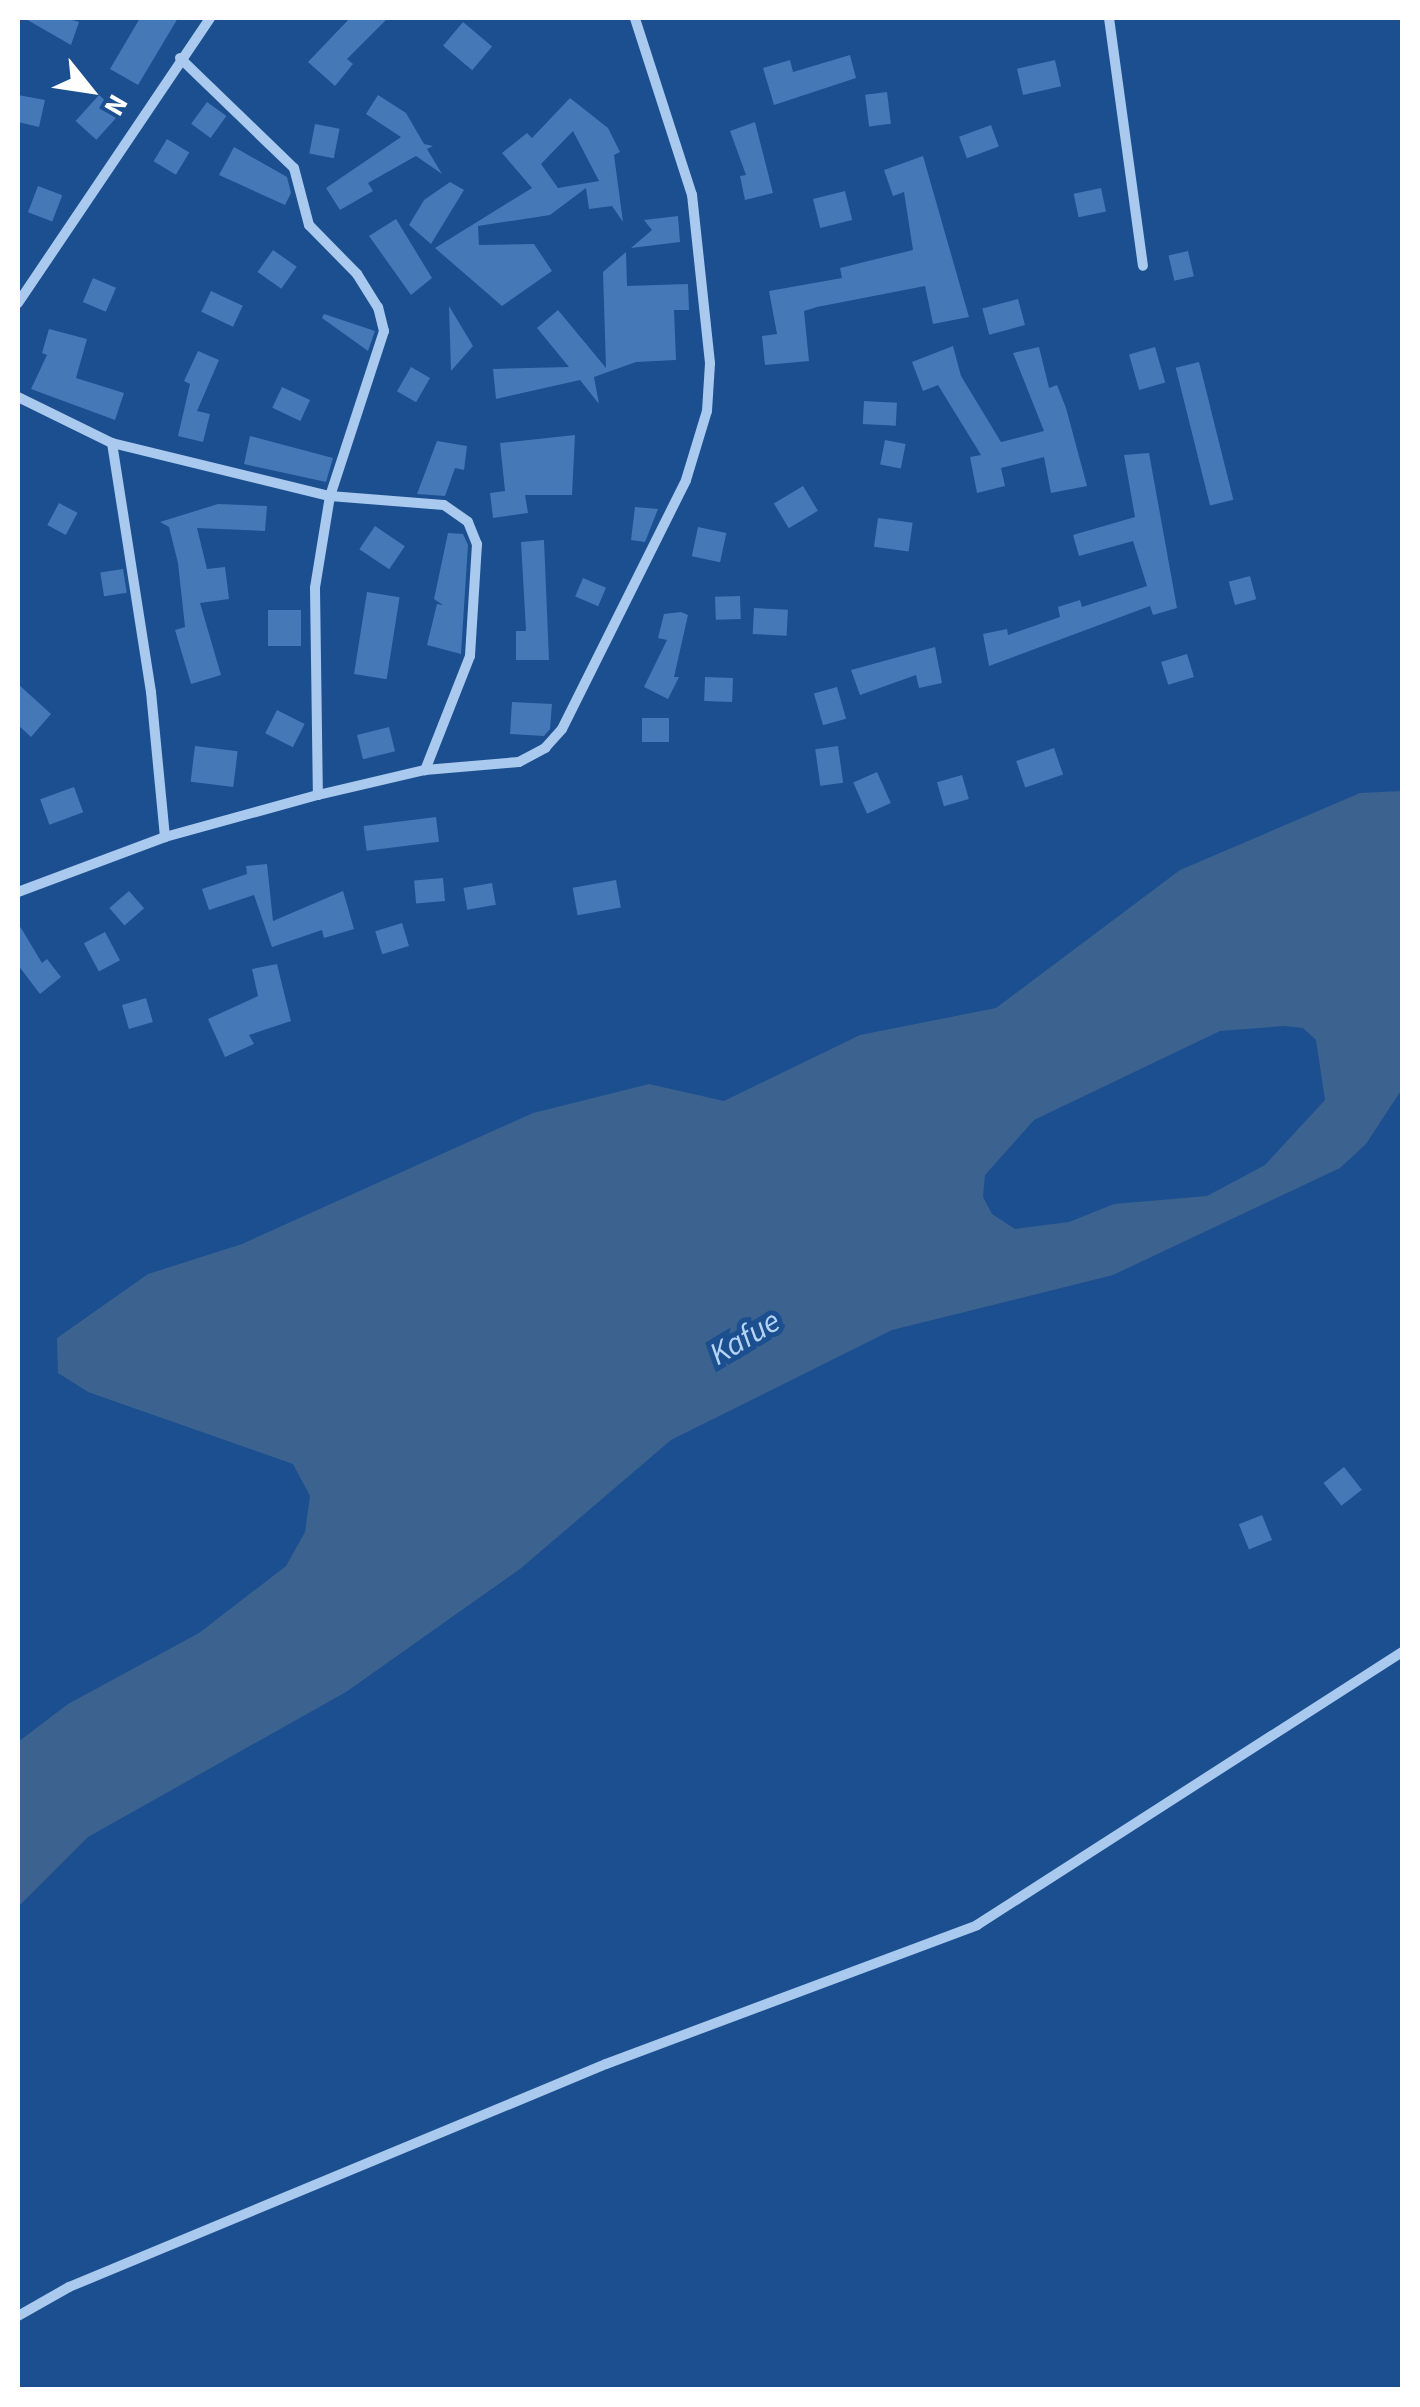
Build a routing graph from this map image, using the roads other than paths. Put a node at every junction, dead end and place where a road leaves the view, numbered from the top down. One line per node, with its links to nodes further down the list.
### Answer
1 (210, 18): 4 (street)
2 (635, 18): 10 (street)
3 (1109, 18): 5 (street)
4 (180, 58): 6 (street); 9 (street)
5 (1143, 266)
6 (18, 302)
7 (18, 398): 8 (street)
8 (112, 443): 9 (street); 12 (street)
9 (330, 496): 10 (street); 11 (street)
10 (425, 770): 11 (street)
11 (318, 794): 12 (street)
12 (165, 837): 13 (street)
13 (18, 892)
14 (1402, 1652): 15 (street)
15 (18, 2316)

